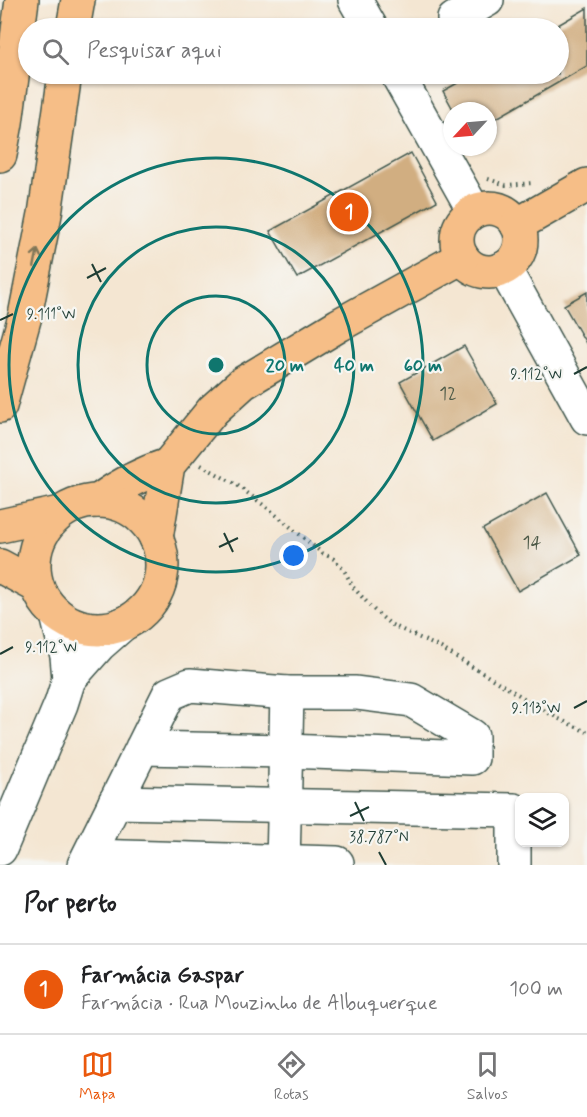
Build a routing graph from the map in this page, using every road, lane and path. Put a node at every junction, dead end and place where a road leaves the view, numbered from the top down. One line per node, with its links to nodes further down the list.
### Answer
1 (22, 0): 6 (main road)
2 (68, 0): 7 (main road)
3 (78, 0): 8 (main road)
4 (355, 0): 9 (street)
5 (487, 0): 10 (street)
6 (20, 18)
7 (67, 18)
8 (75, 18)
9 (365, 18)
10 (456, 18)
11 (18, 31): 14 (main road)
12 (64, 84): 20 (main road, one-way to 12)
13 (403, 84): 16 (street)
14 (0, 155)
15 (587, 185): 17 (main road)
16 (474, 211): 17 (main road); 18 (main road)
17 (517, 225): 19 (main road)
18 (462, 257): 19 (main road); 22 (main road)
19 (504, 268): 21 (street)
20 (0, 406)
21 (585, 414)
22 (183, 463): 23 (main road); 26 (main road); 33 (path)
23 (98, 501): 24 (main road); 26 (main road)
24 (60, 513): 25 (main road); 28 (main road)
25 (0, 525)
26 (156, 538): 30 (main road)
27 (0, 566): 28 (main road)
28 (37, 586): 29 (main road)
29 (57, 615): 30 (main road); 31 (street)
30 (123, 624): 31 (street)
31 (69, 679): 38 (street)
32 (287, 693): 34 (street); 35 (street); 35 (street)
33 (587, 732)
34 (142, 748): 35 (street); 36 (street)
35 (286, 751): 37 (street)
36 (116, 802): 37 (street); 39 (street)
37 (285, 806): 40 (street); 42 (street)
38 (0, 849)
39 (87, 860): 40 (street)
40 (283, 862): 41 (street)
41 (337, 863)
42 (513, 865)

